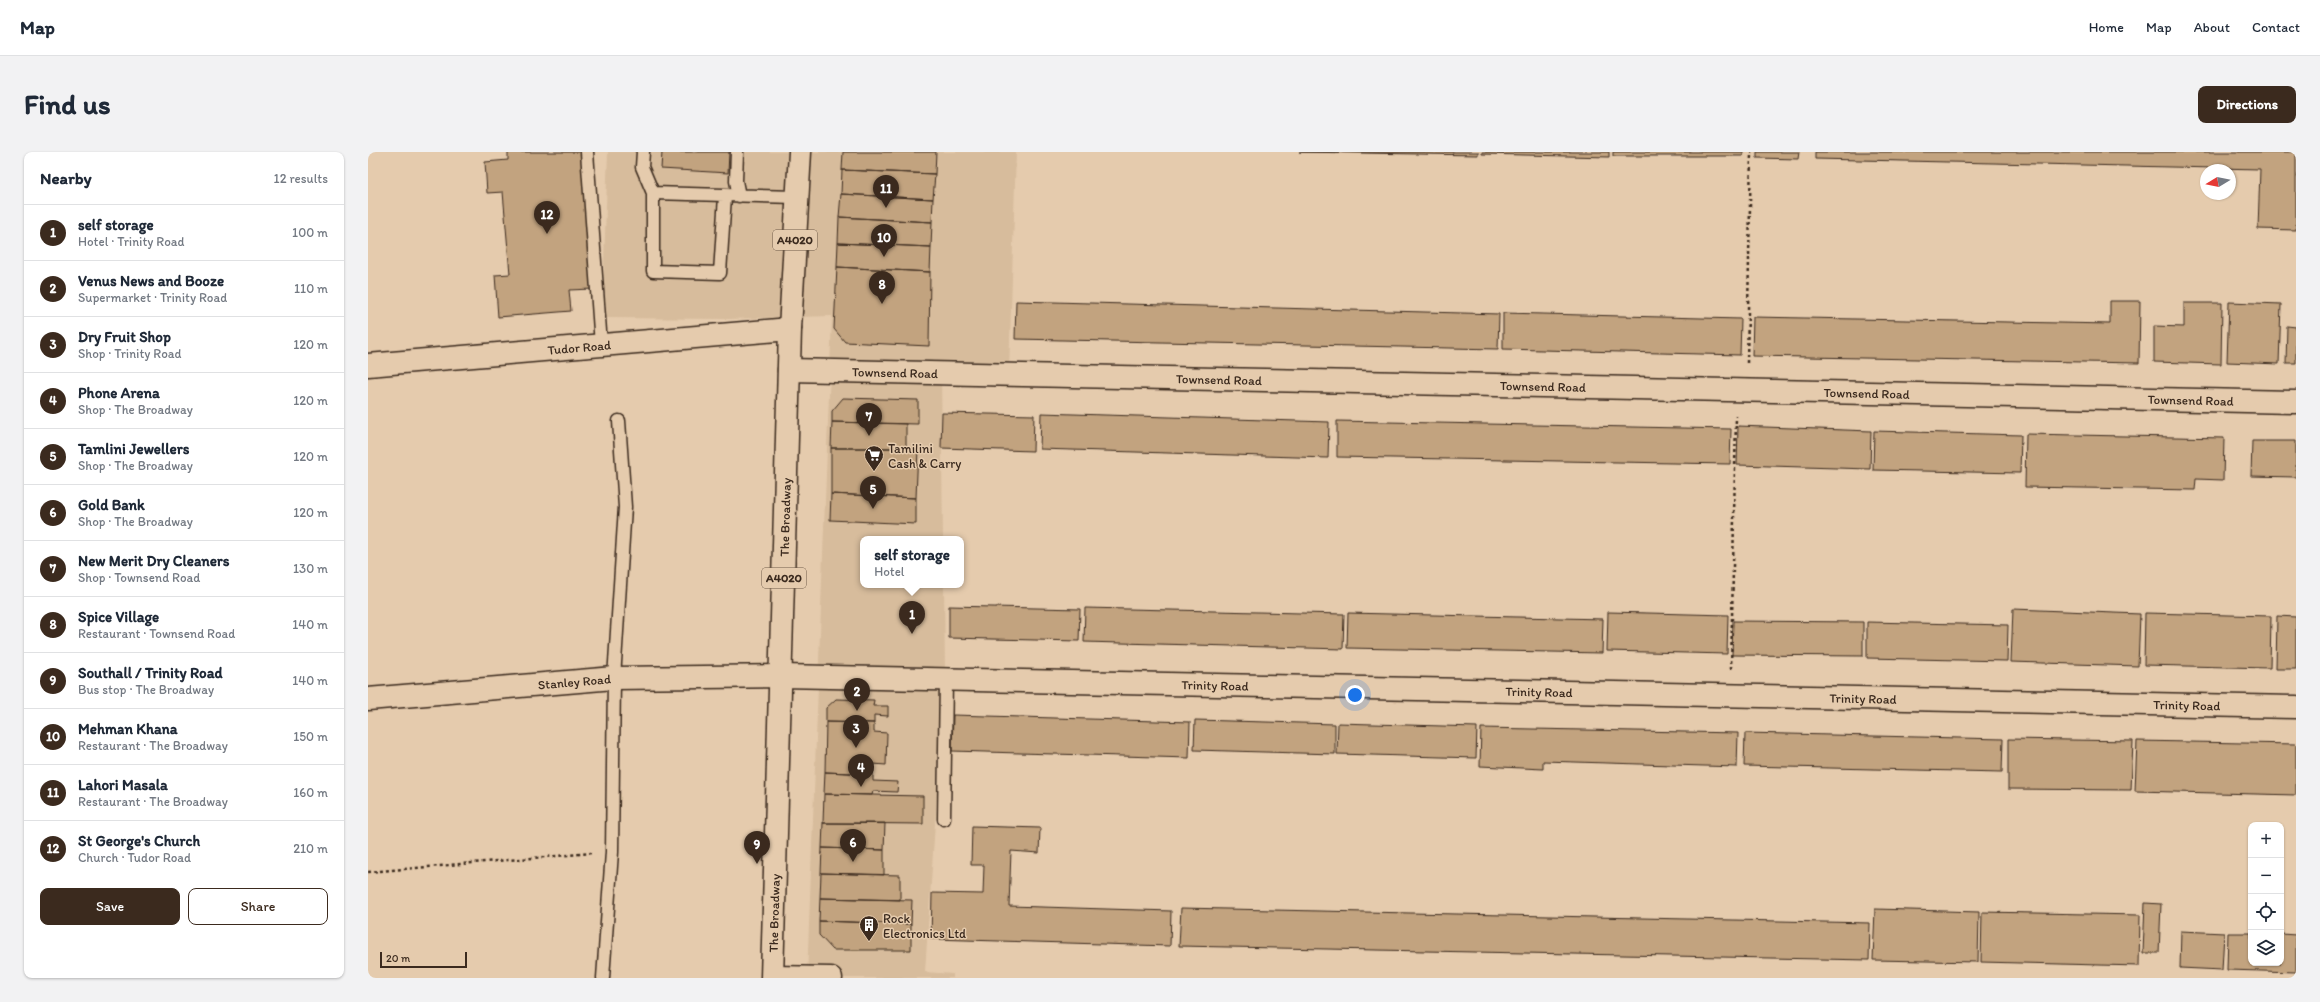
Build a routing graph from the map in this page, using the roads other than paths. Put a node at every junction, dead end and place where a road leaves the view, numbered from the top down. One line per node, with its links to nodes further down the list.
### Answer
1 (587, 152): 10 (lane)
2 (643, 152): 5 (lane)
3 (737, 152): 7 (lane)
4 (800, 152): 8 (street, The Broadway / A4020)
5 (653, 193): 6 (lane); 6 (lane)
6 (725, 196): 7 (lane)
7 (739, 196): 8 (lane)
8 (797, 198): 9 (street, The Broadway / A4020)
9 (790, 329): 10 (street, Tudor Road); 12 (street, The Broadway / A4020)
10 (601, 345): 11 (street, Tudor Road)
11 (368, 365)
12 (789, 370): 13 (street, Townsend Road); 15 (street, The Broadway / A4020)
13 (2296, 402)
14 (619, 421): 16 (lane)
15 (782, 676): 16 (street, Stanley Road); 17 (street, Trinity Road); 21 (street, The Broadway / A4020)
16 (614, 678): 18 (street, Stanley Road); 22 (lane)
17 (946, 680): 19 (street, Trinity Road); 20 (lane)
18 (368, 699)
19 (2296, 707)
20 (944, 819)
21 (773, 977): 23 (street)
22 (602, 978)
23 (831, 978)

